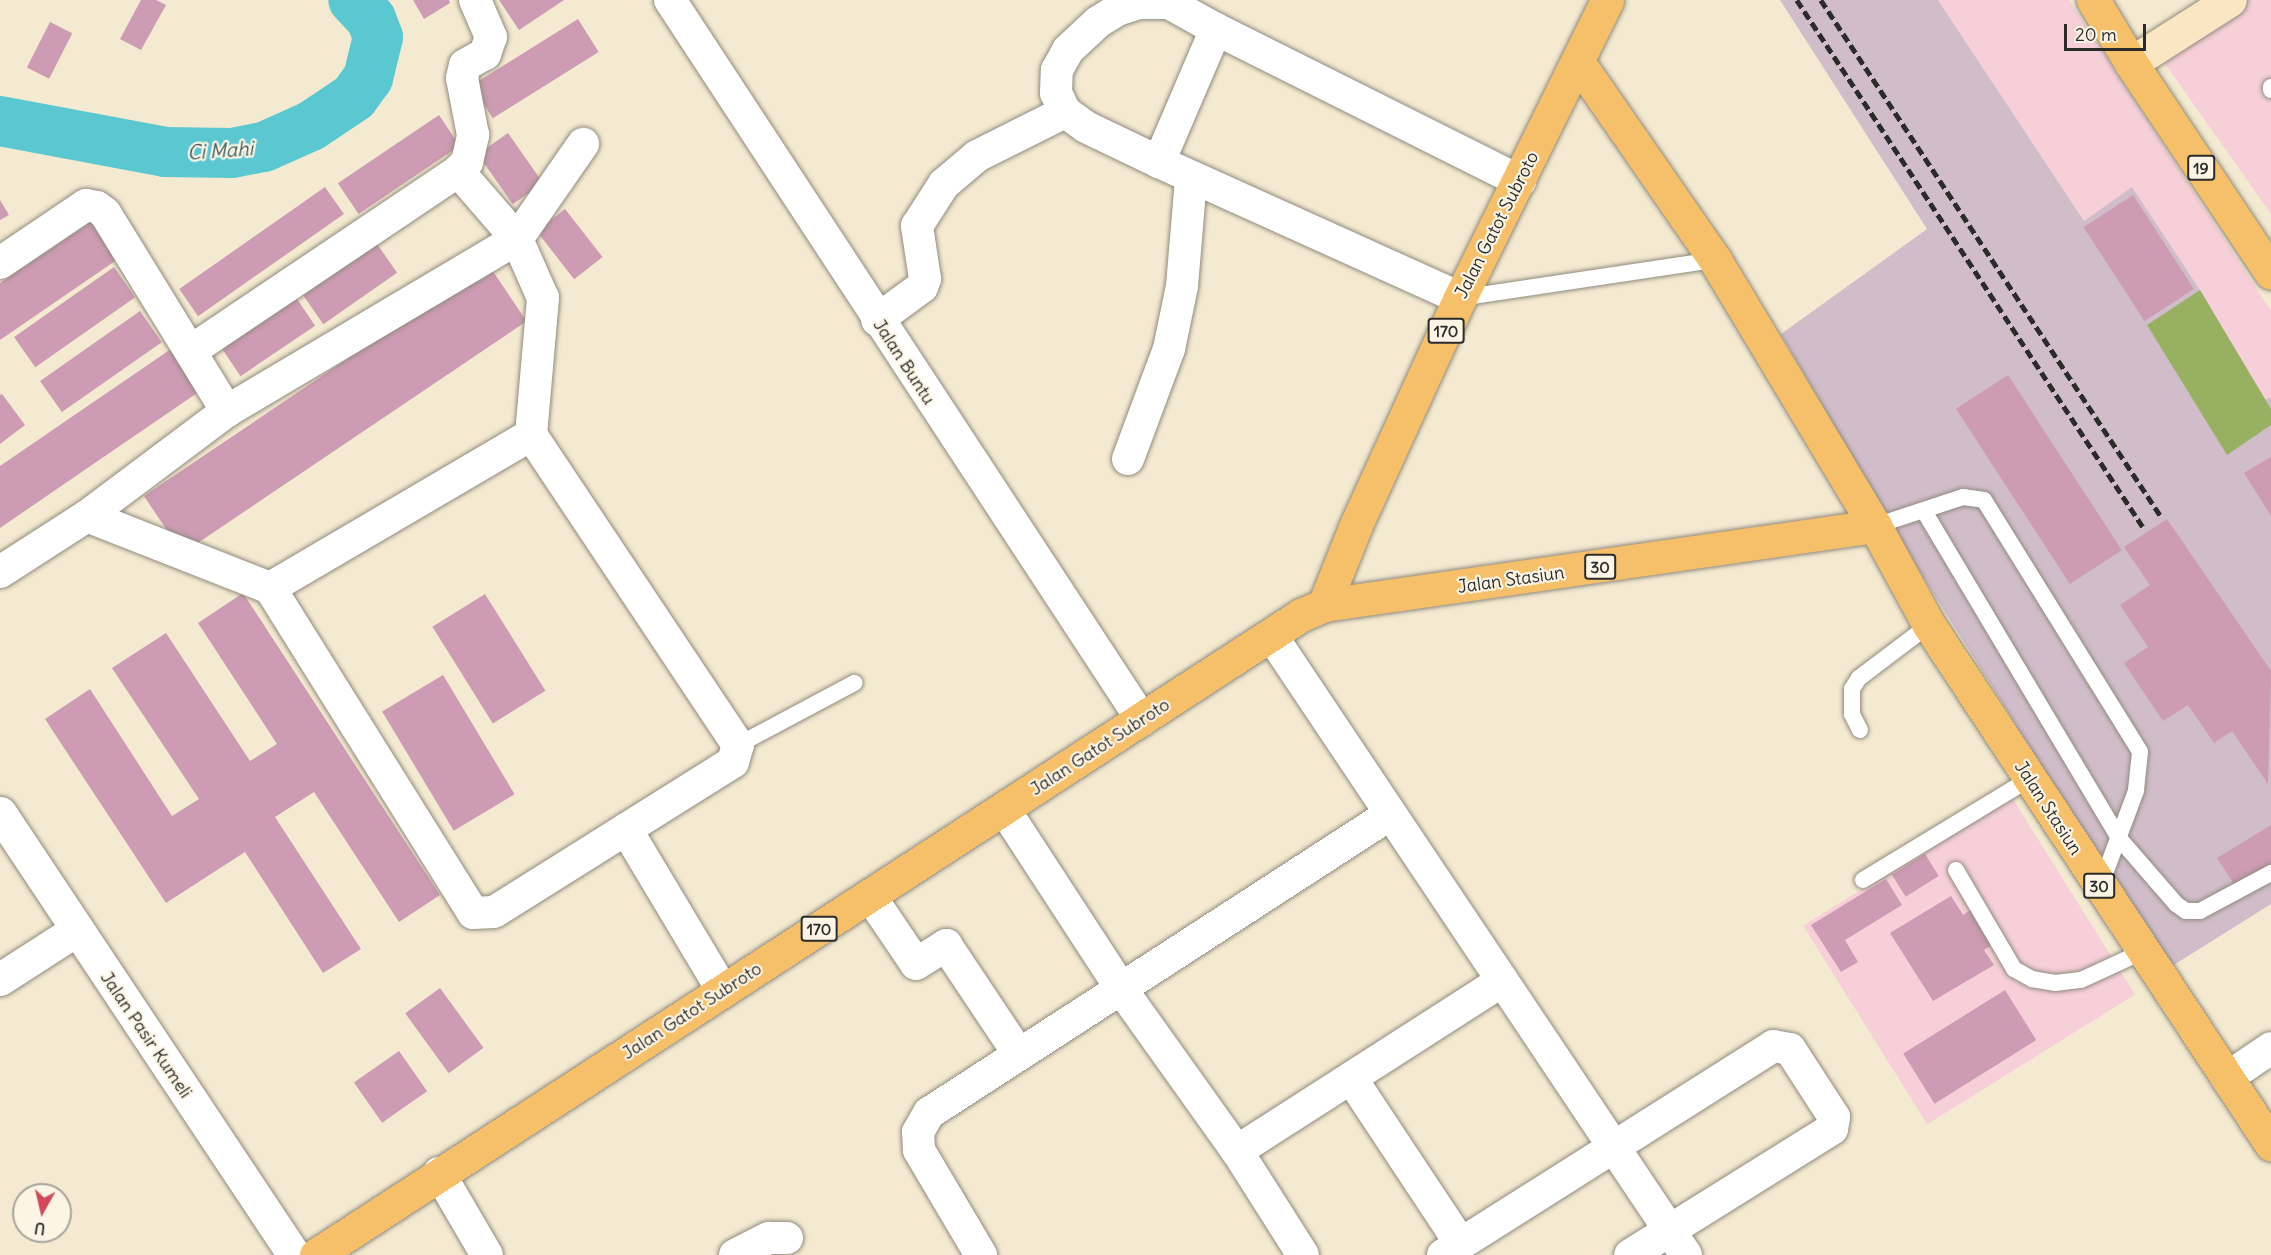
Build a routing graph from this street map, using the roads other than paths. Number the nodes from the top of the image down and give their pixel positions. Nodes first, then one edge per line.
1 (475, 0) edge
2 (670, 0) edge
3 (1607, 0) edge
4 (2094, 0) edge
5 (2230, 0) edge
6 (1170, 1) edge
7 (1216, 29) junction
8 (1578, 62) junction
9 (2131, 63) junction
10 (1065, 112) junction
11 (583, 144) dead end
12 (1159, 162) junction
13 (458, 171) junction
14 (1191, 178) junction
15 (1520, 181) junction
16 (517, 239) junction
17 (1715, 260) junction
18 (0, 263) edge
19 (2271, 273) edge
20 (1460, 298) junction
21 (877, 320) junction
22 (192, 350) junction
23 (227, 411) junction
24 (531, 435) junction
25 (1128, 459) dead end
26 (1924, 511) junction
27 (87, 516) junction
28 (1356, 525) junction
29 (1875, 526) junction
30 (0, 572) edge
31 (270, 588) junction
32 (1397, 597) junction
33 (1324, 605) junction
34 (1929, 625) junction
35 (1271, 635) junction
36 (854, 683) dead end
37 (1142, 720) junction
38 (1860, 730) dead end
39 (738, 745) junction
40 (2029, 779) junction
41 (1004, 809) junction
42 (0, 813) edge
43 (1389, 815) junction
44 (626, 829) junction
45 (2118, 837) junction
46 (1956, 870) dead end
47 (2271, 873) edge
48 (1863, 880) dead end
49 (2100, 888) junction
50 (870, 896) junction
51 (76, 930) junction
52 (2142, 952) junction
53 (0, 979) edge
54 (1502, 981) junction
55 (1122, 990) junction
56 (723, 991) junction
57 (2271, 1048) edge
58 (1018, 1053) junction
59 (1351, 1078) junction
60 (2227, 1078) junction
61 (1613, 1144) junction
62 (2271, 1144) edge
63 (1237, 1151) junction
64 (440, 1173) junction
65 (787, 1238) dead end
66 (1678, 1242) edge
67 (1452, 1249) edge
68 (294, 1255) edge
69 (316, 1255) edge
70 (487, 1255) edge
71 (735, 1255) edge
72 (981, 1255) edge
73 (1303, 1255) edge
74 (1630, 1255) edge

1 - 13 street
2 - 21 street, Jalan Buntu
3 - 8 main road, Jalan Gatot Subroto / 170
4 - 9 main road, 19
5 - 9 main road
6 - 7 street
6 - 10 street
7 - 12 street
7 - 15 street
8 - 15 main road, Jalan Gatot Subroto / 170
8 - 17 main road, Jalan Stasiun / 30
9 - 19 main road, 19
10 - 12 street
10 - 21 street
11 - 16 street
12 - 14 street
13 - 16 street
13 - 22 street
14 - 20 street
14 - 25 street
15 - 20 main road, Jalan Gatot Subroto / 170
16 - 23 street
16 - 24 street
17 - 20 lane
17 - 29 main road, Jalan Stasiun / 30
18 - 22 street
20 - 28 main road, Jalan Gatot Subroto / 170
21 - 37 street, Jalan Buntu
22 - 23 street
23 - 27 street
24 - 31 street
24 - 39 street
26 - 29 lane
26 - 45 lane
26 - 45 lane
27 - 30 street
27 - 31 street
28 - 32 main road
28 - 33 main road, Jalan Gatot Subroto / 170
29 - 32 main road, Jalan Stasiun / 30
29 - 34 main road, Jalan Stasiun / 30
31 - 44 street
32 - 33 main road, Jalan Stasiun / 30
33 - 35 main road, Jalan Gatot Subroto / 170
34 - 38 lane
34 - 40 main road, Jalan Stasiun / 30
35 - 37 main road, Jalan Gatot Subroto / 170
35 - 43 street
36 - 39 lane
37 - 41 main road, Jalan Gatot Subroto / 170
39 - 44 street
40 - 48 lane
40 - 49 main road, Jalan Stasiun / 30
41 - 50 main road, Jalan Gatot Subroto / 170
41 - 55 street
42 - 51 street, Jalan Pasir Kumeli
43 - 54 street
43 - 55 street
44 - 56 street
45 - 47 lane
45 - 49 lane
46 - 52 lane
49 - 52 main road, Jalan Stasiun / 30
50 - 56 main road, Jalan Gatot Subroto / 170
50 - 58 street
51 - 53 street
51 - 68 street, Jalan Pasir Kumeli
52 - 60 main road, Jalan Stasiun / 30
54 - 59 street
54 - 61 street
55 - 58 street
55 - 63 street
56 - 64 main road, Jalan Gatot Subroto / 170
57 - 60 street
58 - 72 street
59 - 63 street
59 - 67 street
60 - 62 main road, Jalan Stasiun / 30
61 - 66 street
61 - 66 street
61 - 67 street
63 - 73 street
64 - 69 main road, Jalan Gatot Subroto / 170
64 - 70 street
65 - 71 street
66 - 74 street

